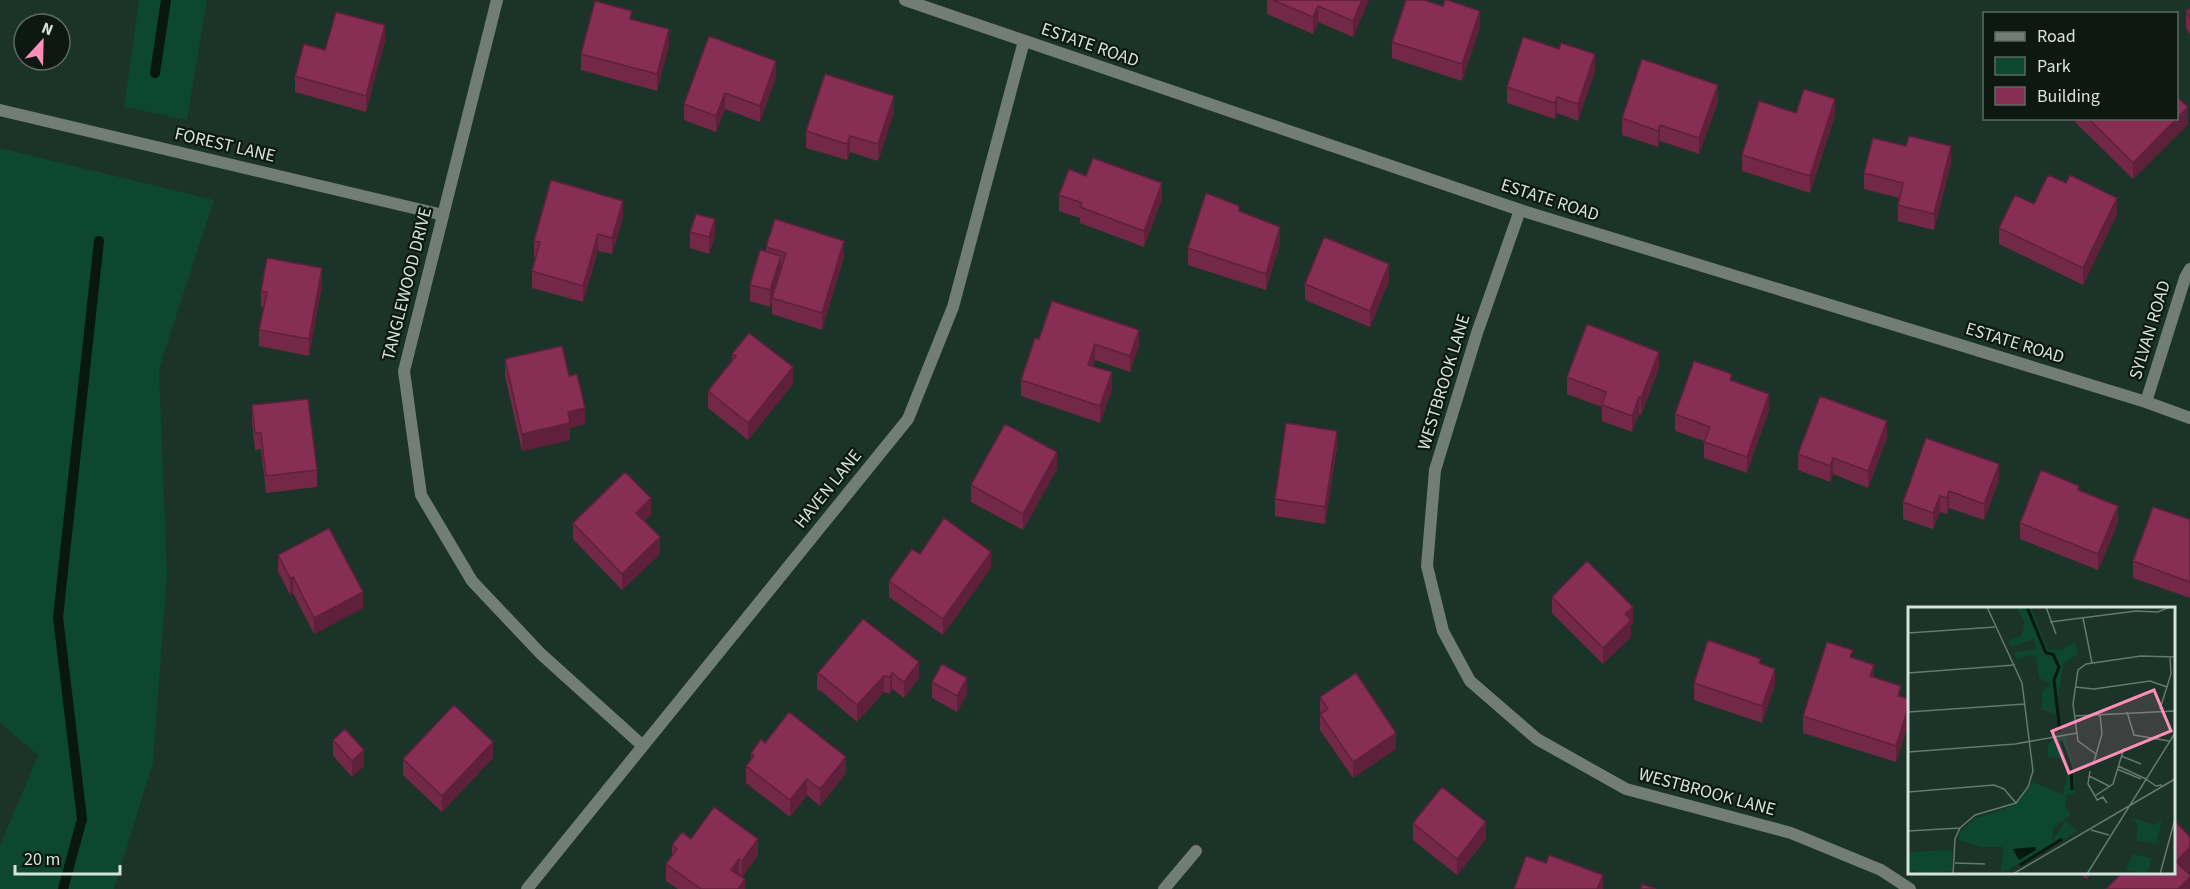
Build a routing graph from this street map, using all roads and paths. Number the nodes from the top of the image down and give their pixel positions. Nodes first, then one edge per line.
1 (497, 0) edge
2 (905, 0) edge
3 (1024, 41) junction
4 (0, 110) edge
5 (1520, 210) junction
6 (443, 215) junction
7 (2190, 270) edge
8 (2146, 402) junction
9 (2190, 418) edge
10 (643, 746) junction
11 (1196, 851) dead end
12 (527, 889) edge
13 (1164, 889) edge
14 (1910, 889) edge

1 - 6 street, TANGLEWOOD DRIVE
2 - 3 street, ESTATE ROAD
3 - 5 street, ESTATE ROAD
3 - 10 street, HAVEN LANE
4 - 6 street, FOREST LANE
5 - 8 street, ESTATE ROAD
5 - 14 street, WESTBROOK LANE
6 - 10 street, TANGLEWOOD DRIVE
7 - 8 street, SYLVAN ROAD
8 - 9 street, ESTATE ROAD
10 - 12 street, HAVEN LANE
11 - 13 street

